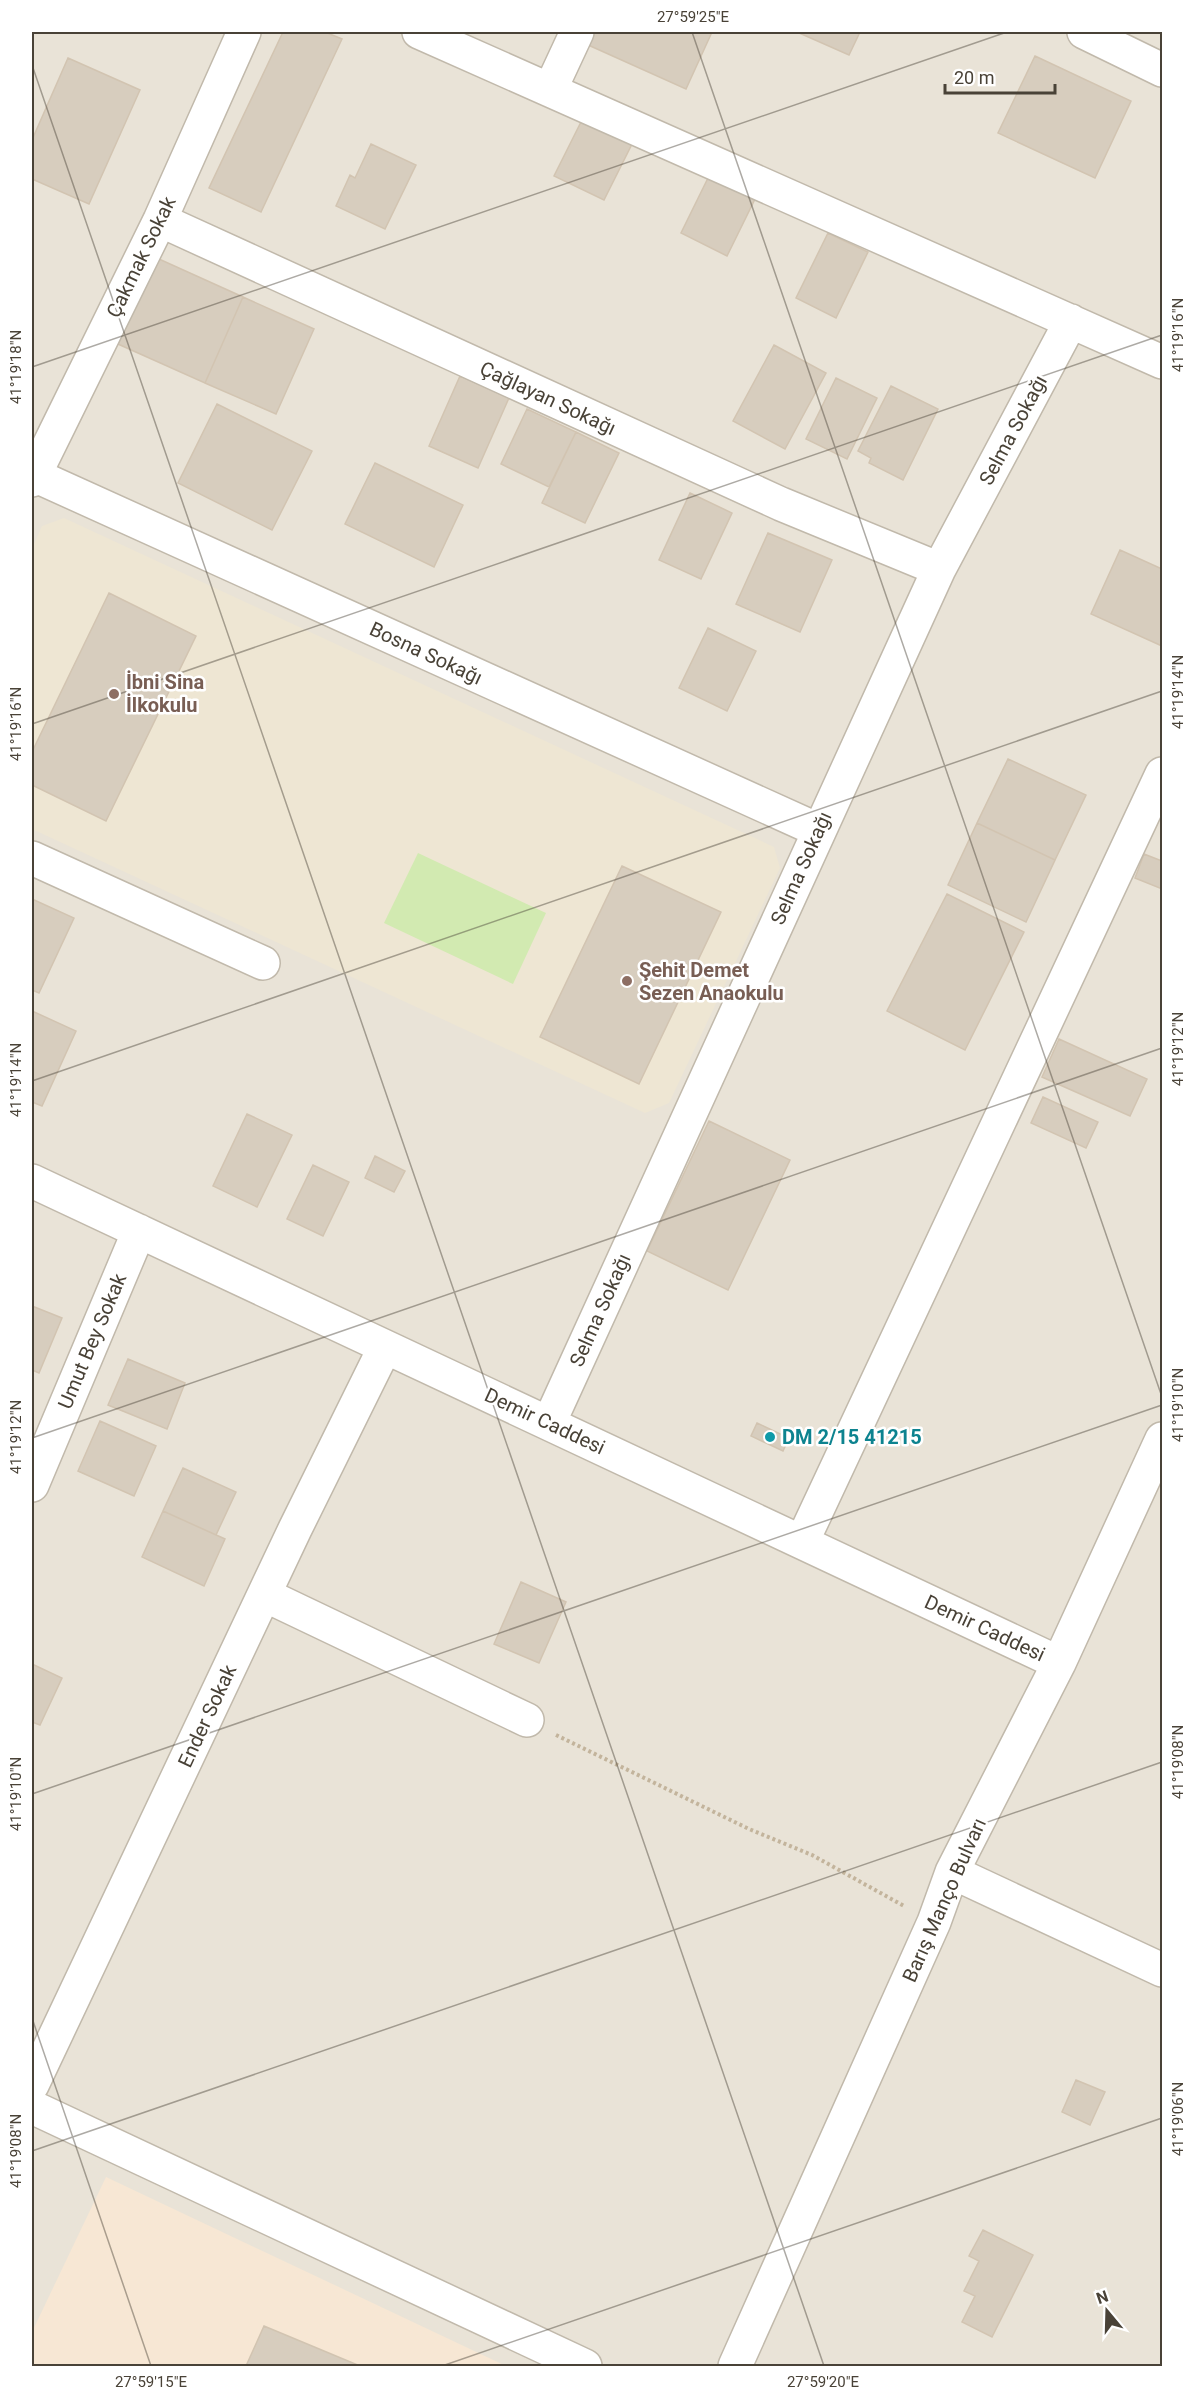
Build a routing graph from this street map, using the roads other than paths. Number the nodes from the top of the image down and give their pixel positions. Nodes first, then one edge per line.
1 (244, 32) edge
2 (419, 32) edge
3 (577, 32) edge
4 (1084, 32) edge
5 (1162, 70) edge
6 (550, 90) junction
7 (160, 220) junction
8 (1071, 321) junction
9 (1162, 362) edge
10 (33, 478) edge
11 (939, 569) junction
12 (1162, 774) edge
13 (818, 830) junction
14 (32, 858) edge
15 (263, 963) dead end
16 (32, 1181) edge
17 (139, 1231) junction
18 (385, 1347) junction
19 (549, 1423) junction
20 (1162, 1439) edge
21 (32, 1485) edge
22 (802, 1542) junction
23 (265, 1595) junction
24 (1059, 1663) junction
25 (527, 1720) road end
26 (952, 1872) junction
27 (1162, 1970) edge
28 (32, 2085) edge
29 (32, 2107) edge
30 (585, 2367) edge
31 (735, 2367) edge

1 - 7 street, Çakmak Sokak
2 - 6 street
3 - 6 street
4 - 5 street
6 - 8 street
7 - 10 street, Çakmak Sokak
7 - 11 street, Çağlayan Sokağı
8 - 9 street
8 - 11 street, Selma Sokağı
10 - 13 street, Bosna Sokağı
11 - 13 street, Selma Sokağı
12 - 22 street
13 - 19 street, Selma Sokağı
14 - 15 street
16 - 17 street, Demir Caddesi
17 - 18 street, Demir Caddesi
17 - 21 street, Umut Bey Sokak
18 - 19 street, Demir Caddesi
18 - 23 street, Ender Sokak
19 - 22 street, Demir Caddesi
20 - 24 street, Barış Manço Bulvarı
22 - 24 street, Demir Caddesi
23 - 25 street
23 - 28 street, Ender Sokak
24 - 26 street, Barış Manço Bulvarı
26 - 27 street
26 - 31 street, Barış Manço Bulvarı
29 - 30 street

